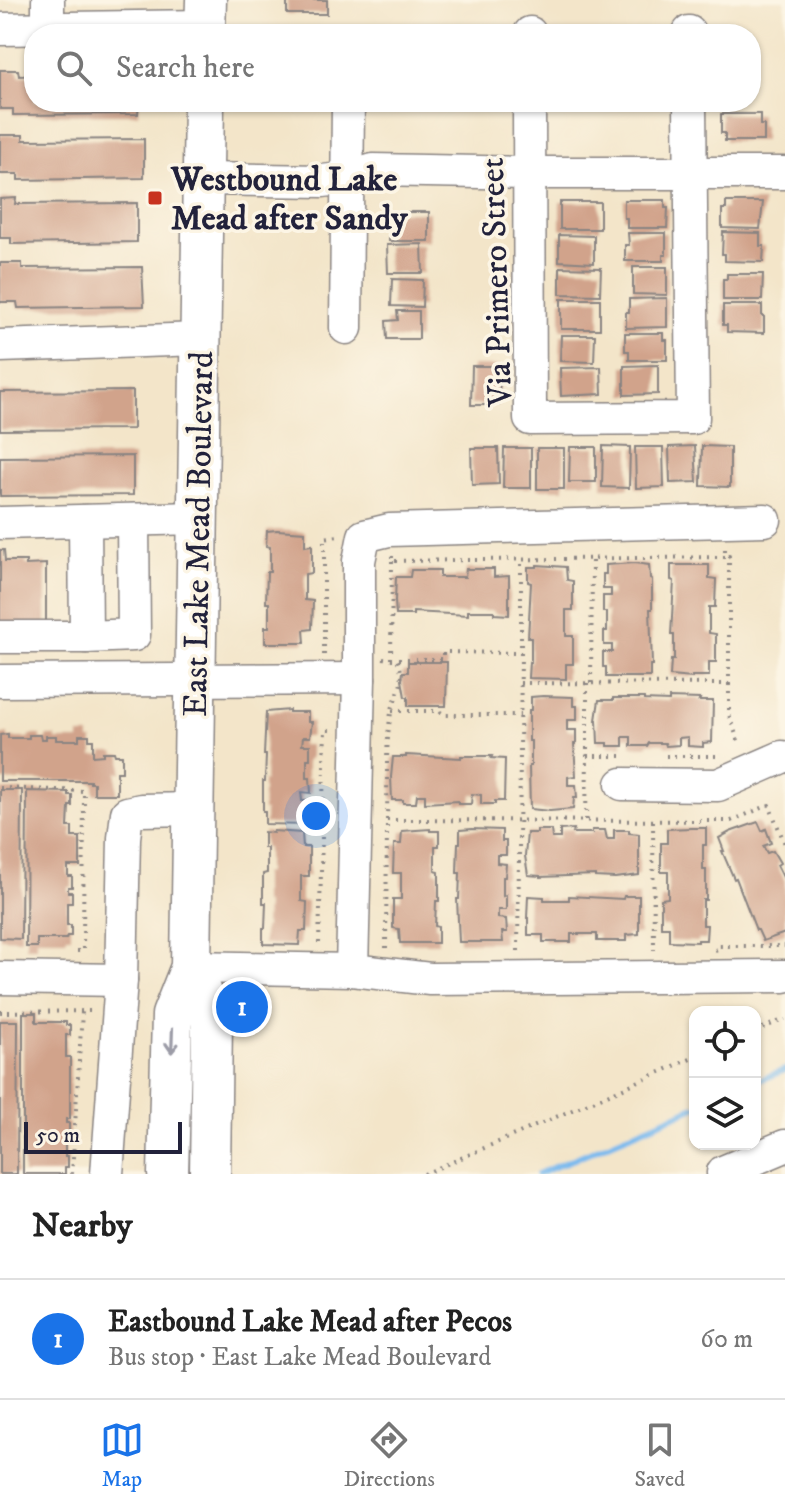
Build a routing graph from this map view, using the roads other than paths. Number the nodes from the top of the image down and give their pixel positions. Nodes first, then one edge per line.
1 (48, 14) edge
2 (206, 20) edge
3 (0, 29) edge
4 (204, 112) edge
5 (348, 112) edge
6 (529, 112) edge
7 (690, 112) edge
8 (691, 172) junction
9 (529, 173) junction
10 (785, 173) edge
11 (347, 178) junction
12 (203, 179) junction
13 (346, 328) dead end
14 (200, 339) junction
15 (0, 346) edge
16 (198, 518) junction
17 (133, 520) junction
18 (765, 520) dead end
19 (85, 521) junction
20 (0, 523) edge
21 (0, 637) edge
22 (86, 637) junction
23 (359, 679) junction
24 (195, 680) junction
25 (0, 681) edge
26 (782, 757) dead end
27 (627, 770) road end
28 (193, 809) junction
29 (191, 967) junction
30 (352, 970) junction
31 (785, 976) edge
32 (0, 978) edge
33 (120, 996) junction
34 (785, 1146) edge
35 (107, 1174) edge
36 (168, 1174) edge
37 (210, 1174) edge
38 (723, 1174) edge

1 - 2 street
1 - 3 street
4 - 12 main road, East Lake Mead Boulevard
5 - 11 street
6 - 9 street, Via Primero Street
7 - 8 street, Via Primero Street
8 - 9 street
8 - 9 street, Via Primero Street
8 - 10 street
9 - 11 street
11 - 12 street
11 - 13 street
12 - 14 main road, East Lake Mead Boulevard
14 - 15 street
14 - 16 main road, East Lake Mead Boulevard
16 - 17 street
16 - 24 main road, East Lake Mead Boulevard
17 - 19 street
17 - 22 street
18 - 23 street
19 - 20 street
19 - 22 street
21 - 22 street
23 - 24 street
23 - 30 street
24 - 25 street
24 - 28 main road, East Lake Mead Boulevard
26 - 27 street
28 - 29 main road, East Lake Mead Boulevard
28 - 33 street
29 - 30 street
29 -> 36 main road, East Lake Mead Boulevard
29 - 37 main road, East Lake Mead Boulevard
30 - 31 street
32 - 33 street
33 - 35 street
34 - 38 street

